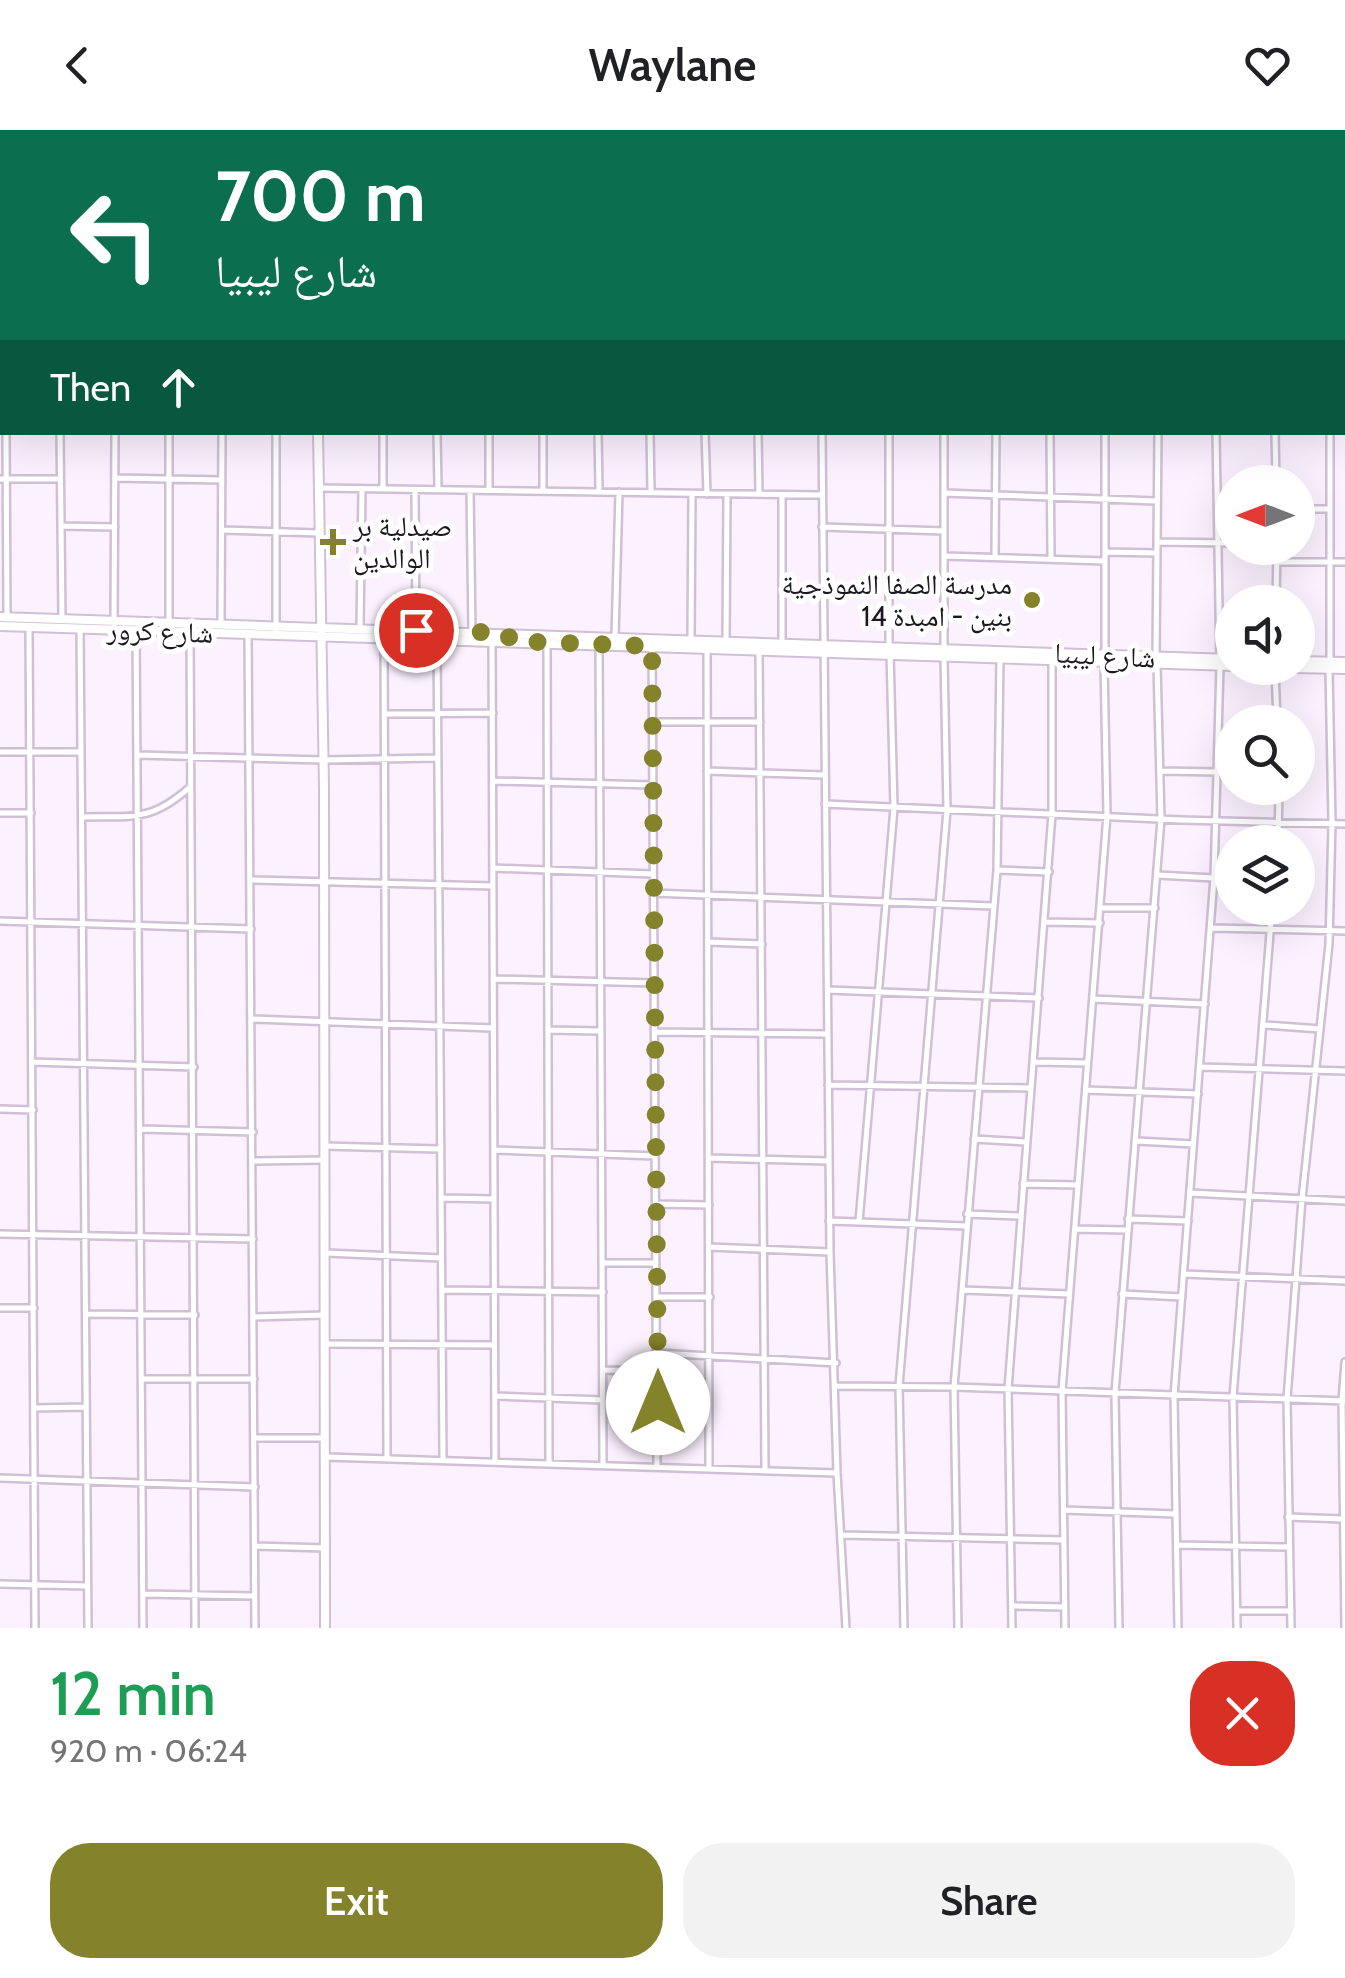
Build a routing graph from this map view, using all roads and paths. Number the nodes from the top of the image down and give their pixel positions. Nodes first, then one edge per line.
1 (6, 435) edge
2 (60, 435) edge
3 (114, 435) edge
4 (169, 435) edge
5 (222, 435) edge
6 (276, 435) edge
7 (318, 435) edge
8 (383, 435) edge
9 (437, 435) edge
10 (489, 435) edge
11 (543, 435) edge
12 (598, 435) edge
13 (650, 435) edge
14 (705, 435) edge
15 (758, 435) edge
16 (822, 435) edge
17 (889, 435) edge
18 (944, 435) edge
19 (996, 435) edge
20 (1050, 435) edge
21 (1105, 435) edge
22 (1158, 435) edge
23 (1216, 435) edge
24 (1276, 435) edge
25 (1330, 435) edge
26 (1217, 465) edge
27 (1276, 465) edge
28 (115, 478) junction
29 (3, 479) edge
30 (60, 479) junction
31 (169, 480) junction
32 (222, 480) junction
33 (319, 488) junction
34 (383, 488) junction
35 (362, 489) junction
36 (438, 489) junction
37 (470, 489) junction
38 (490, 489) junction
39 (415, 490) junction
40 (542, 490) junction
41 (598, 491) junction
42 (619, 492) junction
43 (651, 492) junction
44 (944, 493) junction
45 (692, 494) junction
46 (707, 494) junction
47 (727, 494) junction
48 (782, 495) junction
49 (822, 495) junction
50 (996, 495) junction
51 (759, 496) junction
52 (1050, 498) junction
53 (1105, 500) junction
54 (1156, 501) junction
55 (1315, 509) edge
56 (1329, 509) junction
57 (61, 526) junction
58 (114, 526) junction
59 (822, 527) junction
60 (222, 530) junction
61 (889, 530) junction
62 (276, 532) junction
63 (944, 532) junction
64 (319, 533) junction
65 (1157, 542) junction
66 (1215, 543) edge
67 (1105, 552) junction
68 (1158, 553) junction
69 (945, 556) junction
70 (995, 556) junction
71 (1050, 558) junction
72 (1105, 561) junction
73 (1315, 562) edge
74 (1330, 562) junction
75 (1345, 562) edge
76 (4, 617) edge
77 (62, 619) junction
78 (114, 620) junction
79 (169, 622) junction
80 (220, 623) junction
81 (0, 626) edge
82 (29, 627) junction
83 (80, 628) junction
84 (360, 628) junction
85 (276, 629) junction
86 (136, 630) junction
87 (319, 630) junction
88 (416, 630) junction
89 (190, 632) junction
90 (472, 632) junction
91 (248, 633) junction
92 (509, 637) junction
93 (615, 637) junction
94 (384, 638) junction
95 (547, 638) junction
96 (437, 639) junction
97 (492, 640) junction
98 (691, 640) junction
99 (726, 642) junction
100 (782, 642) junction
101 (600, 644) junction
102 (652, 646) junction
103 (707, 648) junction
104 (823, 648) junction
105 (759, 649) junction
106 (890, 650) junction
107 (944, 652) junction
108 (1046, 657) junction
109 (1000, 658) junction
110 (1104, 659) junction
111 (1156, 661) junction
112 (1215, 662) edge
113 (1315, 663) edge
114 (1330, 665) junction
115 (1345, 665) edge
116 (1315, 666) edge
117 (493, 713) junction
118 (384, 714) junction
119 (437, 714) junction
120 (653, 722) junction
121 (706, 722) junction
122 (760, 722) junction
123 (0, 752) edge
124 (30, 752) junction
125 (82, 752) junction
126 (189, 755) junction
127 (138, 756) junction
128 (250, 758) junction
129 (384, 758) junction
130 (436, 758) junction
131 (324, 760) junction
132 (707, 770) junction
133 (1162, 771) junction
134 (760, 772) junction
135 (1215, 772) edge
136 (824, 775) junction
137 (494, 781) junction
138 (545, 784) junction
139 (599, 784) junction
140 (653, 785) junction
141 (190, 788) junction
142 (825, 804) junction
143 (1217, 805) edge
144 (1280, 805) edge
145 (894, 808) junction
146 (947, 810) junction
147 (1000, 812) junction
148 (0, 813) edge
149 (31, 813) junction
150 (1052, 814) junction
151 (1108, 815) junction
152 (138, 816) junction
153 (83, 817) junction
154 (1161, 820) junction
155 (1216, 820) junction
156 (1280, 822) junction
157 (1332, 823) junction
158 (1345, 824) edge
159 (1280, 825) edge
160 (493, 868) junction
161 (546, 870) junction
162 (996, 870) junction
163 (1048, 872) junction
164 (600, 873) junction
165 (653, 874) junction
166 (1157, 875) junction
167 (1214, 878) junction
168 (252, 880) junction
169 (323, 881) junction
170 (386, 884) junction
171 (439, 886) junction
172 (492, 886) junction
173 (653, 893) junction
174 (708, 895) junction
175 (762, 896) junction
176 (827, 898) junction
177 (886, 900) junction
178 (939, 902) junction
179 (993, 906) junction
180 (1101, 908) junction
181 (1155, 908) junction
182 (0, 921) edge
183 (32, 921) junction
184 (1045, 922) junction
185 (84, 923) junction
186 (1100, 923) junction
187 (1270, 925) edge
188 (139, 926) junction
189 (190, 928) junction
190 (1211, 928) junction
191 (251, 929) junction
192 (1270, 929) junction
193 (1329, 931) junction
194 (1345, 931) edge
195 (708, 942) junction
196 (762, 944) junction
197 (493, 979) junction
198 (546, 980) junction
199 (600, 982) junction
200 (656, 983) junction
201 (828, 990) junction
202 (878, 990) junction
203 (931, 992) junction
204 (986, 995) junction
205 (1038, 998) junction
206 (1093, 999) junction
207 (1147, 1002) junction
208 (1206, 1004) junction
209 (252, 1020) junction
210 (323, 1021) junction
211 (385, 1024) junction
212 (439, 1026) junction
213 (1264, 1026) junction
214 (492, 1028) junction
215 (1320, 1029) junction
216 (547, 1030) junction
217 (600, 1030) junction
218 (656, 1032) junction
219 (708, 1033) junction
220 (762, 1034) junction
221 (828, 1034) junction
222 (32, 1062) junction
223 (1034, 1062) junction
224 (1087, 1063) junction
225 (86, 1064) junction
226 (139, 1066) junction
227 (1200, 1066) junction
228 (194, 1067) junction
229 (1260, 1068) junction
230 (1315, 1070) junction
231 (1345, 1071) edge
232 (870, 1084) junction
233 (828, 1085) junction
234 (924, 1086) junction
235 (978, 1086) junction
236 (1031, 1088) junction
237 (1085, 1090) junction
238 (1140, 1093) junction
239 (1198, 1094) junction
240 (0, 1109) edge
241 (33, 1110) junction
242 (140, 1129) junction
243 (194, 1131) junction
244 (253, 1132) junction
245 (974, 1139) junction
246 (1138, 1141) junction
247 (1026, 1142) junction
248 (1194, 1144) junction
249 (324, 1146) junction
250 (386, 1148) junction
251 (440, 1149) junction
252 (493, 1150) junction
253 (547, 1153) junction
254 (601, 1155) junction
255 (656, 1156) junction
256 (709, 1158) junction
257 (253, 1160) junction
258 (324, 1160) junction
259 (762, 1160) junction
260 (828, 1160) junction
261 (1023, 1184) junction
262 (1078, 1185) junction
263 (1190, 1193) junction
264 (1249, 1196) junction
265 (441, 1198) junction
266 (494, 1198) junction
267 (1302, 1199) junction
268 (1345, 1200) edge
269 (656, 1204) junction
270 (709, 1205) junction
271 (968, 1214) junction
272 (1021, 1216) junction
273 (1128, 1218) junction
274 (829, 1221) junction
275 (1188, 1221) junction
276 (859, 1222) junction
277 (911, 1224) junction
278 (966, 1226) junction
279 (1075, 1228) junction
280 (1127, 1230) junction
281 (0, 1234) edge
282 (34, 1234) junction
283 (86, 1236) junction
284 (140, 1237) junction
285 (194, 1238) junction
286 (253, 1239) junction
287 (709, 1248) junction
288 (763, 1250) junction
289 (830, 1252) junction
290 (326, 1253) junction
291 (386, 1256) junction
292 (441, 1258) junction
293 (602, 1263) junction
294 (656, 1263) junction
295 (1185, 1274) junction
296 (1242, 1277) junction
297 (1296, 1279) junction
298 (1345, 1281) edge
299 (442, 1290) junction
300 (962, 1290) junction
301 (495, 1291) junction
302 (549, 1292) junction
303 (602, 1292) junction
304 (1015, 1292) junction
305 (1069, 1294) junction
306 (1122, 1294) junction
307 (656, 1297) junction
308 (710, 1297) junction
309 (1182, 1297) junction
310 (0, 1308) edge
311 (34, 1308) junction
312 (86, 1314) junction
313 (143, 1314) junction
314 (195, 1315) junction
315 (326, 1315) junction
316 (252, 1317) junction
317 (326, 1344) junction
318 (386, 1344) junction
319 (442, 1344) junction
320 (494, 1346) junction
321 (657, 1353) junction
322 (710, 1356) junction
323 (764, 1359) junction
324 (1345, 1362) edge
325 (836, 1363) junction
326 (604, 1370) junction
327 (658, 1371) junction
328 (194, 1378) junction
329 (143, 1379) junction
330 (254, 1380) junction
331 (836, 1386) junction
332 (899, 1386) junction
333 (954, 1387) junction
334 (1008, 1388) junction
335 (1062, 1391) junction
336 (1115, 1393) junction
337 (496, 1396) junction
338 (1174, 1396) junction
339 (1232, 1397) junction
340 (551, 1399) junction
341 (1287, 1399) junction
342 (602, 1400) junction
343 (1344, 1401) edge
344 (86, 1407) junction
345 (34, 1408) junction
346 (255, 1438) junction
347 (326, 1438) junction
348 (326, 1457) junction
349 (387, 1458) junction
350 (443, 1461) junction
351 (495, 1462) junction
352 (549, 1464) junction
353 (602, 1465) junction
354 (657, 1467) junction
355 (710, 1469) junction
356 (765, 1470) junction
357 (837, 1474) junction
358 (0, 1478) edge
359 (35, 1480) junction
360 (88, 1483) junction
361 (143, 1484) junction
362 (196, 1485) junction
363 (255, 1487) junction
364 (1064, 1510) junction
365 (1117, 1512) junction
366 (1176, 1514) junction
367 (1288, 1517) junction
368 (1344, 1519) edge
369 (841, 1535) junction
370 (904, 1538) junction
371 (957, 1539) junction
372 (1010, 1540) junction
373 (1064, 1540) junction
374 (1176, 1544) junction
375 (255, 1546) junction
376 (1236, 1546) junction
377 (1288, 1547) junction
378 (326, 1548) junction
379 (0, 1584) edge
380 (35, 1584) junction
381 (88, 1586) junction
382 (143, 1594) junction
383 (195, 1595) junction
384 (254, 1596) junction
385 (1012, 1606) junction
386 (1065, 1607) junction
387 (1237, 1611) junction
388 (1290, 1612) junction
389 (35, 1628) edge
390 (88, 1628) edge
391 (143, 1628) edge
392 (195, 1628) edge
393 (255, 1628) edge
394 (325, 1628) edge
395 (846, 1628) edge
396 (904, 1628) edge
397 (958, 1628) edge
398 (1012, 1628) edge
399 (1065, 1628) edge
400 (1119, 1628) edge
401 (1178, 1628) edge
402 (1237, 1628) edge
403 (1291, 1628) edge
404 (1345, 1628) edge

1 - 29 street
2 - 30 street
3 - 28 street
4 - 31 street
5 - 32 street
6 - 62 street
7 - 33 main road
8 - 34 street
9 - 36 street
10 - 38 street
11 - 40 street
12 - 41 street
13 - 43 street
14 - 46 street
15 - 51 street
16 - 49 street
17 - 61 street
18 - 44 street
19 - 50 street
20 - 52 street
21 - 53 street
22 - 54 street
23 - 26 street
24 - 27 street
25 - 56 street
28 - 31 street
28 - 58 street
29 - 30 street
29 - 76 street
30 - 57 street
31 - 32 street
31 - 79 street
32 - 60 street
33 - 35 street
33 - 64 main road
34 - 35 street
34 - 39 street
35 - 84 street
36 - 37 street
36 - 39 street
37 - 38 street
37 - 90 street
38 - 40 street
39 - 88 street
40 - 41 street
41 - 42 street
42 - 43 street
42 - 93 street
43 - 45 street
44 - 50 street
44 - 63 street
45 - 46 street
45 - 98 street
46 - 47 street
47 - 51 street
47 - 99 street
48 - 49 street
48 - 51 street
48 - 100 street
49 - 59 street
50 - 52 street
50 - 70 street
52 - 53 street
52 - 71 street
53 - 54 street
53 - 67 street
54 - 65 street
55 - 56 street
56 - 74 street
57 - 58 street
57 - 77 street
58 - 78 street
59 - 61 street
59 - 104 street
60 - 62 street
60 - 80 street
61 - 63 street
61 - 106 street
62 - 64 street
62 - 85 street
63 - 69 street
64 - 87 main road
65 - 66 street
65 - 68 street
67 - 68 street
67 - 72 street
68 - 111 street
69 - 70 street
69 - 107 street
70 - 71 street
71 - 72 street
72 - 110 street
73 - 74 street
74 - 75 street
74 - 114 street
76 - 77 main road, شارع كرور
77 - 78 main road, شارع كرور
78 - 79 main road, شارع كرور
79 - 80 main road, شارع كرور
80 - 85 main road, شارع كرور
81 - 82 main road, شارع كرور
82 - 83 main road, شارع كرور
82 - 124 street
83 - 86 main road, شارع كرور
83 - 125 street
84 - 87 main road, شارع ليبيا
84 - 88 main road, شارع ليبيا
85 - 87 main road, شارع كرور
85 - 91 main road, شارع كرور
86 - 89 main road, شارع كرور
86 - 127 street
87 - 94 main road, شارع ليبيا
87 - 131 main road
88 - 90 main road, شارع ليبيا
89 - 91 main road, شارع كرور
89 - 126 street
90 - 92 main road, شارع ليبيا
91 - 128 street
92 - 95 main road, شارع ليبيا
92 - 97 main road, شارع ليبيا
93 - 95 main road, شارع ليبيا
93 - 98 main road, شارع ليبيا
94 - 96 main road, شارع ليبيا
94 - 118 street
95 - 101 main road, شارع ليبيا
95 - 138 street
96 - 97 main road, شارع ليبيا
96 - 119 street
97 - 117 street
98 - 99 main road, شارع ليبيا
99 - 100 main road, شارع ليبيا
100 - 104 main road, شارع ليبيا
101 - 102 main road, شارع ليبيا
101 - 139 street
102 - 103 main road, شارع ليبيا
102 - 120 street
103 - 105 main road, شارع ليبيا
103 - 121 street
104 - 105 main road, شارع ليبيا
104 - 106 main road, شارع ليبيا
104 - 136 street
105 - 122 street
106 - 107 main road, شارع ليبيا
106 - 145 street
107 - 108 main road, شارع ليبيا
107 - 109 main road, شارع ليبيا
107 - 146 street
108 - 109 main road, شارع ليبيا
108 - 110 main road, شارع ليبيا
108 - 150 street
109 - 147 street
110 - 111 main road, شارع ليبيا
110 - 151 street
111 - 112 main road, شارع ليبيا
111 - 133 street
113 - 114 main road
114 - 115 main road
114 - 116 main road
114 - 157 street
117 - 119 street
117 - 137 street
118 - 119 street
118 - 129 street
119 - 130 street
120 - 121 street
120 - 140 street
121 - 122 street
121 - 132 street
122 - 134 street
123 - 124 street
124 - 125 street
124 - 149 street
125 - 153 street
126 - 127 street
126 - 128 street
126 - 141 street
127 - 152 street
128 - 131 street
128 - 168 street
129 - 130 street
129 - 131 street
129 - 170 street
130 - 171 street
131 - 169 main road
132 - 134 street
132 - 174 street
133 - 135 street
133 - 154 street
134 - 136 street
134 - 175 street
136 - 142 street
137 - 138 street
137 - 160 street
138 - 139 street
138 - 161 street
139 - 140 street
139 - 164 street
140 - 165 street
141 - 152 street
141 - 189 street
142 - 145 street
142 - 176 street
143 - 155 street
144 - 156 street
145 - 146 street
145 - 177 street
146 - 147 street
146 - 178 street
147 - 150 street
147 - 162 street
148 - 149 street
149 - 183 street
150 - 151 street
150 - 163 street
151 - 154 street
151 - 180 street
152 - 153 street
152 - 188 street
153 - 185 street
154 - 155 street
154 - 166 street
155 - 156 street
155 - 167 street
156 - 157 street
156 - 159 street
157 - 158 street
157 - 193 street
160 - 161 street
160 - 172 street
161 - 164 street
161 - 198 street
162 - 163 street
162 - 179 street
163 - 184 street
164 - 165 street
164 - 199 street
165 - 173 street
166 - 167 street
166 - 181 street
167 - 190 street
168 - 169 street
168 - 191 street
169 - 170 street
169 - 210 main road
170 - 171 street
170 - 211 street
171 - 172 street
171 - 212 street
172 - 197 street
173 - 174 street
173 - 200 street
174 - 175 street
174 - 195 street
175 - 176 street
175 - 196 street
176 - 177 street
176 - 201 street
177 - 178 street
177 - 202 street
178 - 179 street
178 - 203 street
179 - 204 street
180 - 181 street
180 - 186 street
181 - 207 street
182 - 183 street
183 - 185 street
183 - 222 street
184 - 186 street
184 - 205 street
185 - 188 street
185 - 225 street
186 - 206 street
187 - 192 street
188 - 189 street
188 - 226 street
189 - 191 street
189 - 228 street
190 - 192 street
190 - 208 street
191 - 209 street
192 - 193 street
192 - 213 street
193 - 194 street
193 - 215 street
195 - 196 street
195 - 219 street
196 - 220 street
197 - 198 street
197 - 214 street
198 - 199 street
198 - 216 street
199 - 200 street
199 - 217 street
200 - 218 street
201 - 202 street
201 - 221 street
202 - 203 street
202 - 232 street
203 - 204 street
203 - 234 street
204 - 205 street
204 - 235 street
205 - 223 street
206 - 207 street
206 - 224 street
207 - 208 street
207 - 238 street
208 - 227 street
209 - 210 street
209 - 244 street
210 - 211 street
210 - 249 main road
211 - 212 street
211 - 250 street
212 - 214 street
212 - 251 street
213 - 215 street
213 - 229 street
214 - 252 street
215 - 230 street
216 - 217 street
216 - 253 street
217 - 254 street
218 - 219 street
218 - 255 street
219 - 220 street
219 - 256 street
220 - 221 street
220 - 259 street
221 - 233 street
222 - 225 street
222 - 241 street
223 - 224 street
223 - 236 street
224 - 237 street
225 - 226 street
225 - 283 street
226 - 228 street
226 - 242 street
227 - 229 street
227 - 239 street
228 - 243 street
229 - 230 street
229 - 264 street
230 - 231 street
230 - 267 street
232 - 233 street
232 - 234 street
232 - 276 street
233 - 260 street
234 - 235 street
234 - 277 street
235 - 236 street
235 - 245 street
236 - 247 street
237 - 238 street
237 - 262 street
238 - 239 street
238 - 246 street
239 - 248 street
240 - 241 street
241 - 282 street
242 - 243 street
242 - 284 street
243 - 244 street
243 - 285 street
244 - 257 street
245 - 247 street
245 - 271 street
246 - 248 street
246 - 273 street
247 - 261 street
248 - 263 street
249 - 250 street
249 - 258 main road
250 - 251 street
250 - 291 street
251 - 265 street
252 - 253 street
252 - 266 street
253 - 254 street
253 - 302 street
254 - 255 street
254 - 293 street
255 - 269 street
256 - 259 street
256 - 270 street
257 - 258 street
257 - 286 street
258 - 290 main road
259 - 260 street
259 - 288 street
260 - 274 street
261 - 262 street
261 - 272 street
262 - 279 street
263 - 264 street
263 - 275 street
264 - 267 street
264 - 296 street
265 - 266 street
265 - 292 street
266 - 301 street
267 - 268 street
267 - 297 street
269 - 270 street
269 - 294 street
270 - 287 street
271 - 272 street
271 - 278 street
272 - 304 street
273 - 275 street
273 - 280 street
274 - 276 street
274 - 289 street
275 - 295 street
276 - 277 street
277 - 278 street
277 - 332 street
278 - 300 street
279 - 280 street
279 - 305 street
280 - 306 street
281 - 282 street
282 - 283 street
282 - 311 street
283 - 284 street
283 - 312 street
284 - 285 street
284 - 313 street
285 - 286 street
285 - 314 street
286 - 316 street
287 - 288 street
287 - 308 street
288 - 289 street
288 - 323 street
289 - 325 street
290 - 291 street
290 - 315 main road
291 - 292 street
291 - 318 street
292 - 299 street
293 - 294 street
293 - 303 street
294 - 307 street
295 - 296 street
295 - 309 street
296 - 297 street
296 - 339 street
297 - 298 street
297 - 341 street
299 - 301 street
299 - 319 street
300 - 304 street
300 - 333 street
301 - 302 street
301 - 320 street
302 - 303 street
302 - 340 street
303 - 326 street
304 - 305 street
304 - 334 street
305 - 335 street
306 - 309 street
306 - 336 street
307 - 308 street
307 - 321 street
308 - 322 street
309 - 338 street
310 - 311 street
311 - 345 street
312 - 313 street
312 - 344 street
313 - 314 street
313 - 329 street
314 - 328 street
315 - 316 street
315 - 317 main road
316 - 330 street
317 - 318 street
317 - 347 main road
318 - 319 street
318 - 349 street
319 - 320 street
319 - 350 street
320 - 337 street
321 - 322 street
321 - 327 street
322 - 323 street
322 - 355 street
323 - 325 street
323 - 356 street
324 - 343 street
325 - 331 street
326 - 327 street
326 - 342 street
327 - 354 street
328 - 329 street
328 - 330 street
328 - 362 street
329 - 361 street
330 - 346 street
331 - 332 street
331 - 357 street
332 - 333 street
332 - 370 street
333 - 334 street
333 - 371 street
334 - 335 street
334 - 372 street
335 - 336 street
335 - 364 street
336 - 338 street
336 - 365 street
337 - 340 street
337 - 351 street
338 - 339 street
338 - 366 street
339 - 341 street
339 - 376 street
340 - 342 street
340 - 352 street
341 - 343 street
341 - 367 street
342 - 353 street
343 - 368 street
344 - 345 street
344 - 360 street
345 - 359 street
346 - 347 street
346 - 363 street
347 - 348 main road
348 - 349 street
348 - 378 main road
349 - 350 street
350 - 351 street
351 - 352 street
352 - 353 street
353 - 354 street
354 - 355 street
355 - 356 street
356 - 357 street
357 - 369 street
358 - 359 street
359 - 360 street
359 - 380 street
360 - 361 street
360 - 381 street
361 - 362 street
361 - 382 street
362 - 363 street
362 - 383 street
363 - 375 street
364 - 365 street
364 - 373 street
365 - 366 street
365 - 400 street
366 - 374 street
367 - 368 street
367 - 377 street
368 - 404 street
369 - 370 street
369 - 395 street
370 - 371 street
370 - 396 street
371 - 372 street
371 - 397 street
372 - 373 street
372 - 385 street
373 - 386 street
374 - 376 street
374 - 401 street
375 - 378 street
375 - 384 street
376 - 377 street
376 - 387 street
377 - 388 street
378 - 394 main road
379 - 380 street
380 - 381 street
380 - 389 street
381 - 390 street
382 - 383 street
382 - 391 street
383 - 384 street
383 - 392 street
384 - 393 street
385 - 386 street
385 - 398 street
386 - 399 street
387 - 388 street
387 - 402 street
388 - 403 street

